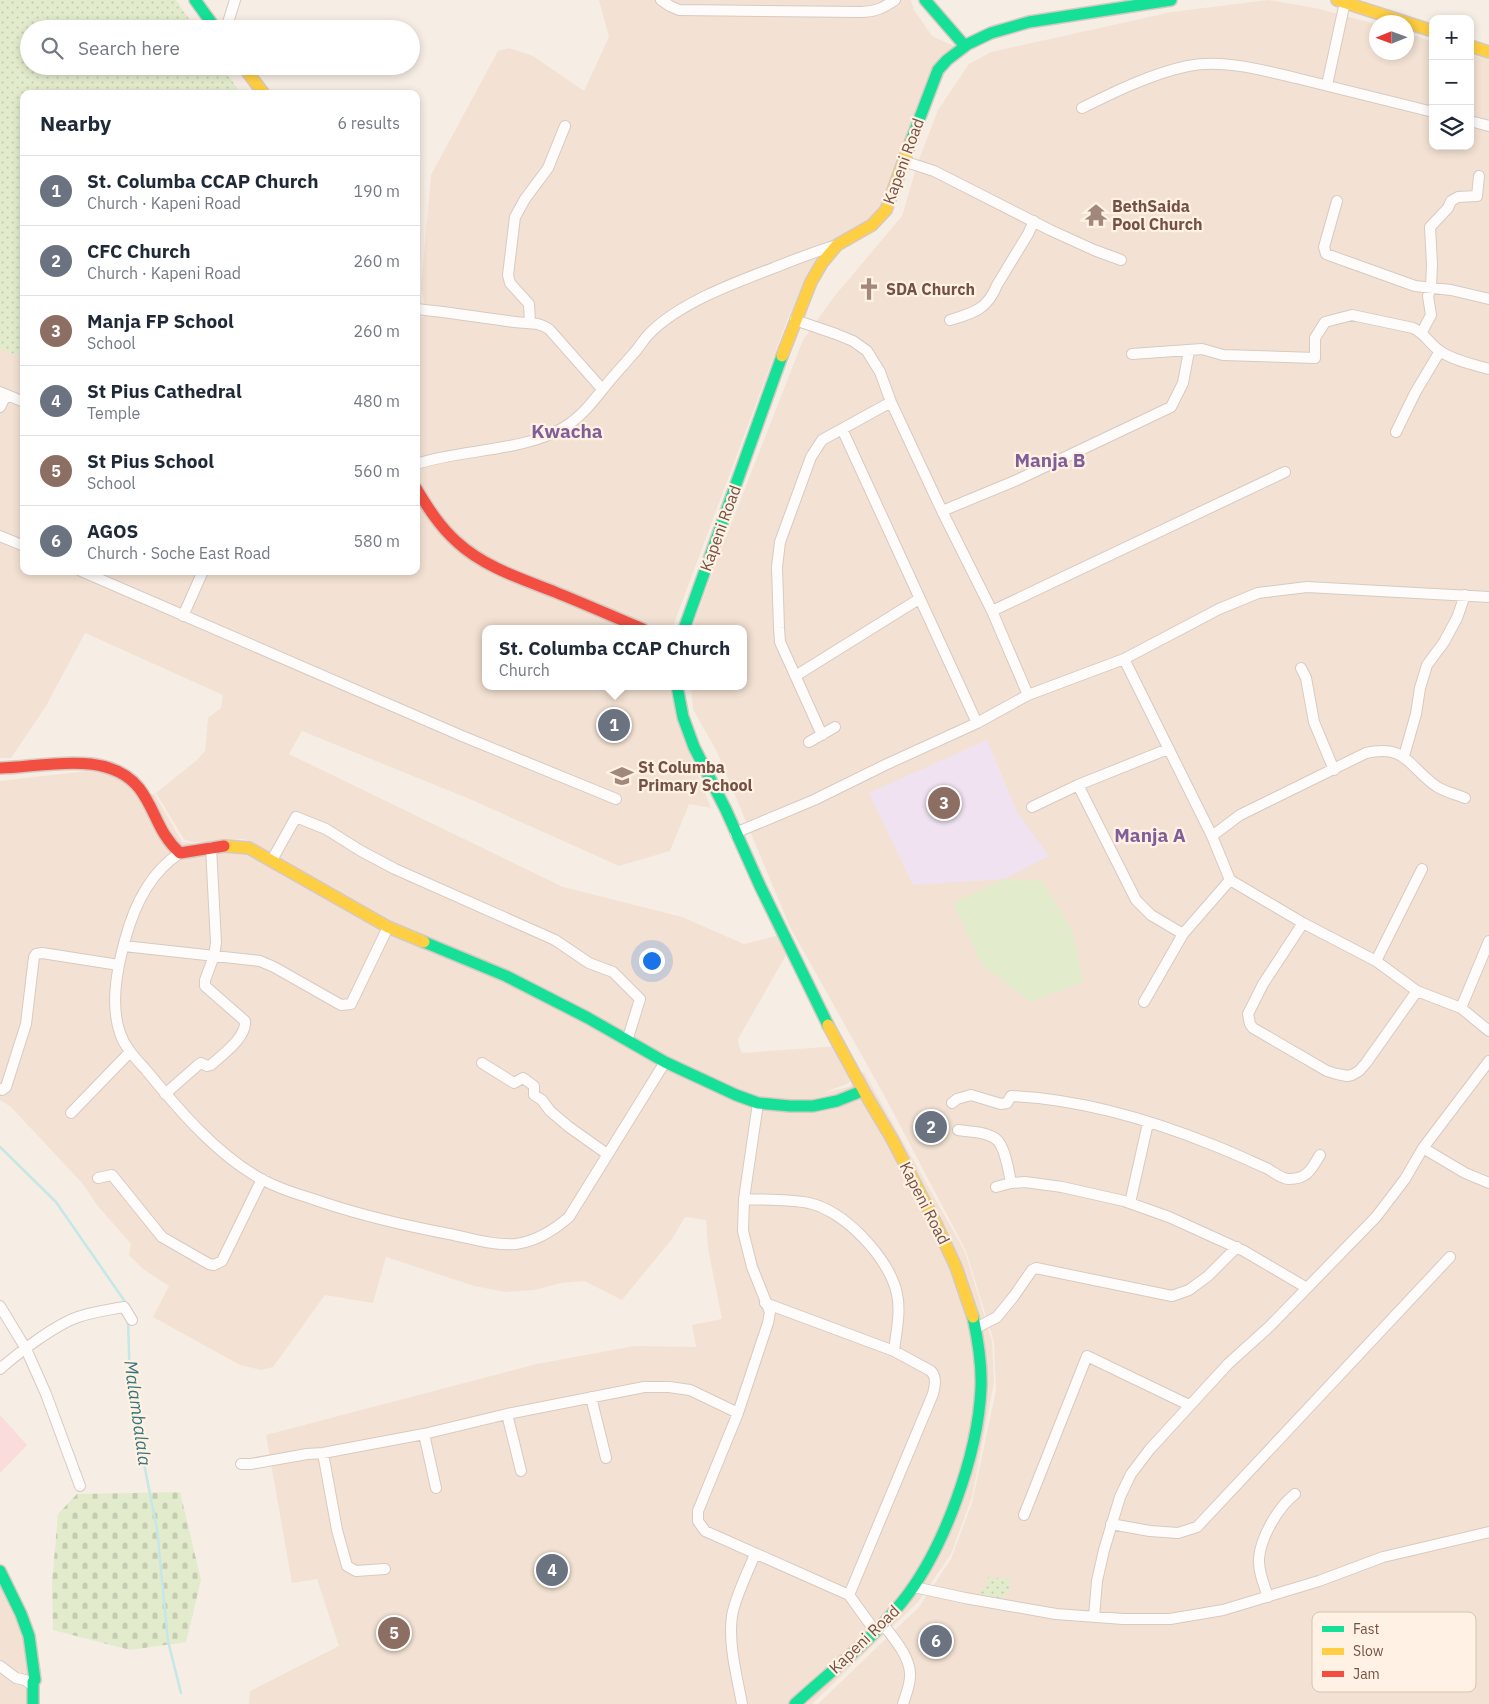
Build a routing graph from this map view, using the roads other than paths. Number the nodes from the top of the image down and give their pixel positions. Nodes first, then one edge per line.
1 (195, 0) edge
2 (235, 0) edge
3 (661, 0) edge
4 (894, 0) edge
5 (925, 0) edge
6 (1171, 0) edge
7 (1341, 1) edge
8 (209, 20) edge
9 (229, 20) edge
10 (1429, 30) edge
11 (964, 46) junction
12 (1474, 47) edge
13 (1489, 52) edge
14 (250, 75) edge
15 (1326, 85) junction
16 (261, 90) edge
17 (1082, 108) dead end
18 (1429, 111) edge
19 (1474, 122) edge
20 (565, 126) dead end
21 (1489, 126) edge
22 (902, 161) junction
23 (1479, 176) dead end
24 (1337, 201) dead end
25 (1034, 221) junction
26 (837, 245) junction
27 (1121, 260) dead end
28 (1431, 288) junction
29 (1489, 300) edge
30 (420, 309) edge
31 (795, 320) junction
32 (950, 320) dead end
33 (530, 322) junction
34 (1422, 332) junction
35 (1189, 351) junction
36 (1440, 352) junction
37 (1132, 354) dead end
38 (1489, 369) edge
39 (602, 389) junction
40 (3, 393) edge
41 (20, 400) edge
42 (891, 402) junction
43 (0, 407) edge
44 (842, 429) junction
45 (1396, 432) dead end
46 (420, 463) edge
47 (1285, 472) dead end
48 (420, 495) edge
49 (942, 511) junction
50 (0, 536) edge
51 (20, 544) edge
52 (90, 575) edge
53 (201, 575) edge
54 (1465, 594) junction
55 (1489, 597) edge
56 (919, 599) junction
57 (992, 611) junction
58 (183, 616) junction
59 (633, 625) edge
60 (685, 625) edge
61 (1124, 658) junction
62 (1300, 668) dead end
63 (797, 676) junction
64 (677, 690) edge
65 (1028, 695) junction
66 (977, 723) junction
67 (835, 727) dead end
68 (822, 735) junction
69 (810, 742) dead end
70 (1168, 748) junction
71 (1404, 756) junction
72 (0, 768) edge
73 (1334, 770) junction
74 (1078, 785) junction
75 (1465, 798) dead end
76 (616, 799) dead end
77 (1032, 807) dead end
78 (735, 833) junction
79 (1212, 836) junction
80 (211, 847) junction
81 (180, 853) junction
82 (272, 860) junction
83 (1422, 869) dead end
84 (1230, 880) junction
85 (1302, 923) junction
86 (388, 927) junction
87 (1183, 934) junction
88 (1489, 941) edge
89 (124, 946) junction
90 (214, 956) junction
91 (1376, 961) junction
92 (120, 964) junction
93 (1417, 991) junction
94 (1144, 1002) dead end
95 (1461, 1008) junction
96 (1489, 1031) edge
97 (627, 1040) junction
98 (130, 1052) junction
99 (1489, 1061) edge
100 (665, 1062) junction
101 (482, 1063) dead end
102 (0, 1089) edge
103 (862, 1091) junction
104 (165, 1094) junction
105 (758, 1103) junction
106 (952, 1103) dead end
107 (71, 1113) dead end
108 (1148, 1123) junction
109 (958, 1130) dead end
110 (1423, 1148) junction
111 (607, 1154) junction
112 (1320, 1156) dead end
113 (98, 1178) dead end
114 (262, 1179) junction
115 (1011, 1183) junction
116 (1489, 1183) edge
117 (996, 1187) dead end
118 (744, 1199) junction
119 (1130, 1203) junction
120 (1236, 1247) junction
121 (1450, 1257) dead end
122 (1307, 1288) junction
123 (765, 1303) junction
124 (0, 1306) edge
125 (132, 1320) dead end
126 (976, 1328) junction
127 (26, 1349) junction
128 (894, 1351) junction
129 (0, 1369) edge
130 (591, 1397) junction
131 (1189, 1405) junction
132 (738, 1413) junction
133 (507, 1414) junction
134 (424, 1434) junction
135 (323, 1453) junction
136 (606, 1458) dead end
137 (241, 1464) dead end
138 (521, 1471) dead end
139 (80, 1486) dead end
140 (436, 1488) dead end
141 (1295, 1494) dead end
142 (1024, 1515) dead end
143 (1110, 1524) junction
144 (1489, 1532) edge
145 (755, 1554) junction
146 (385, 1568) dead end
147 (0, 1571) edge
148 (914, 1587) junction
149 (849, 1595) junction
150 (1268, 1597) junction
151 (1094, 1617) junction
152 (879, 1628) junction
153 (0, 1666) edge
154 (33, 1686) junction
155 (33, 1704) edge
156 (742, 1704) edge
157 (794, 1704) edge
158 (903, 1704) edge

1 - 8 main road
2 - 9 street
3 - 4 street
5 - 11 main road
6 - 11 main road, Kapeni Road
7 - 10 main road
7 - 15 street
11 - 22 main road, Kapeni Road
12 - 13 main road
14 - 16 main road
15 - 17 street
15 - 18 street
19 - 21 street
20 - 33 street
22 - 25 street
22 - 26 main road, Kapeni Road
23 - 28 street
24 - 28 street
25 - 27 street
25 - 32 street
26 - 31 main road, Kapeni Road
26 - 39 street
28 - 29 street
28 - 34 street
30 - 33 street
31 - 42 street
31 - 60 main road, Kapeni Road
33 - 39 street
34 - 35 street
34 - 36 street
35 - 37 street
35 - 49 street
36 - 38 street
36 - 45 street
39 - 46 street
40 - 41 street
40 - 43 street
42 - 44 street
42 - 49 street
44 - 56 street
44 - 63 street
47 - 57 street
48 - 59 main road
49 - 57 street
50 - 51 street
52 - 58 street
53 - 58 street
54 - 55 street
54 - 61 street
54 - 71 street
56 - 63 street
56 - 66 street
57 - 65 street
58 - 76 street
61 - 65 street
61 - 70 street
62 - 73 street
63 - 68 street
64 - 78 main road, Kapeni Road
65 - 66 street
66 - 78 street
67 - 68 street
68 - 69 street
70 - 74 street
70 - 79 street
71 - 73 street
71 - 75 street
72 - 81 main road
73 - 79 street
74 - 77 street
74 - 87 street
78 - 103 main road, Kapeni Road
79 - 84 street
80 - 81 main road
80 - 82 main road
80 - 90 street
81 - 89 street
82 - 86 main road
82 - 97 street
83 - 91 street
84 - 85 street
84 - 87 street
85 - 91 street
85 - 93 street
86 - 90 street
86 - 97 main road
87 - 94 street
88 - 95 street
89 - 90 street
89 - 92 street
90 - 104 street
91 - 93 street
92 - 98 street
92 - 102 street
93 - 95 street
95 - 96 street
97 - 100 main road
98 - 104 street
98 - 107 street
99 - 110 street
100 - 105 main road
100 - 111 street
101 - 111 street
103 - 105 main road
103 - 126 main road, Kapeni Road
104 - 114 street
105 - 118 street
106 - 108 street
108 - 112 street
108 - 119 street
109 - 115 street
110 - 116 street
110 - 122 street
111 - 114 street
113 - 114 street
115 - 117 street
115 - 119 street
118 - 123 street
118 - 128 street
119 - 120 street
120 - 122 street
120 - 126 street
121 - 143 street
122 - 131 street
123 - 128 street
123 - 132 street
124 - 127 street
125 - 127 street
126 - 148 main road, Kapeni Road
127 - 129 street
127 - 139 street
128 - 149 street
130 - 132 street
130 - 133 street
130 - 136 street
131 - 142 street
131 - 143 street
132 - 145 street
133 - 134 street
133 - 138 street
134 - 135 street
134 - 140 street
135 - 137 street
135 - 146 street
141 - 150 street
143 - 151 street
144 - 150 street
145 - 149 street
145 - 156 street
147 - 154 main road
148 - 151 street
148 - 152 main road, Kapeni Road
149 - 152 street
150 - 151 street
152 - 157 main road, Kapeni Road
152 - 158 street
153 - 154 street
154 - 155 main road

